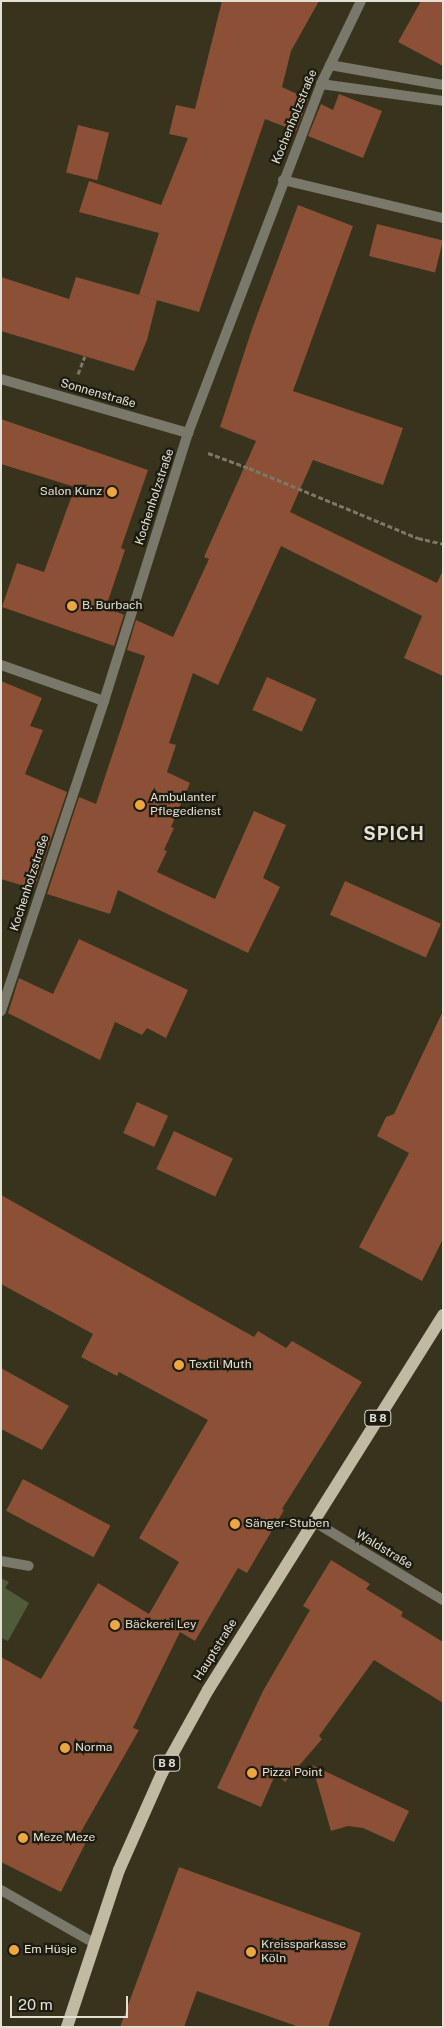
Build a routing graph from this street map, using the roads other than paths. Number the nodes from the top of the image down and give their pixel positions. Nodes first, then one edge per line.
1 (360, 1) edge
2 (330, 65) junction
3 (321, 84) junction
4 (443, 85) edge
5 (443, 101) edge
6 (283, 180) junction
7 (443, 218) edge
8 (1, 378) edge
9 (188, 432) junction
10 (1, 665) edge
11 (104, 701) junction
12 (1, 1012) edge
13 (443, 1315) edge
14 (313, 1521) junction
15 (1, 1561) edge
16 (29, 1566) dead end
17 (443, 1600) edge
18 (1, 1890) edge
19 (94, 1943) junction
20 (68, 2027) edge

1 - 2 street, Kochenholzstraße
2 - 3 street, Kochenholzstraße
2 - 4 street
3 - 5 street
3 - 6 street, Kochenholzstraße
6 - 7 street
6 - 9 street, Kochenholzstraße
8 - 9 street, Sonnenstraße
9 - 11 street, Kochenholzstraße
10 - 11 street
11 - 12 street, Kochenholzstraße
13 - 14 main road, Hauptstraße / B 8
14 - 17 street, Waldstraße
14 - 19 main road, Hauptstraße / B 8
15 - 16 street
18 - 19 street
19 - 20 main road, Hauptstraße / B 8

